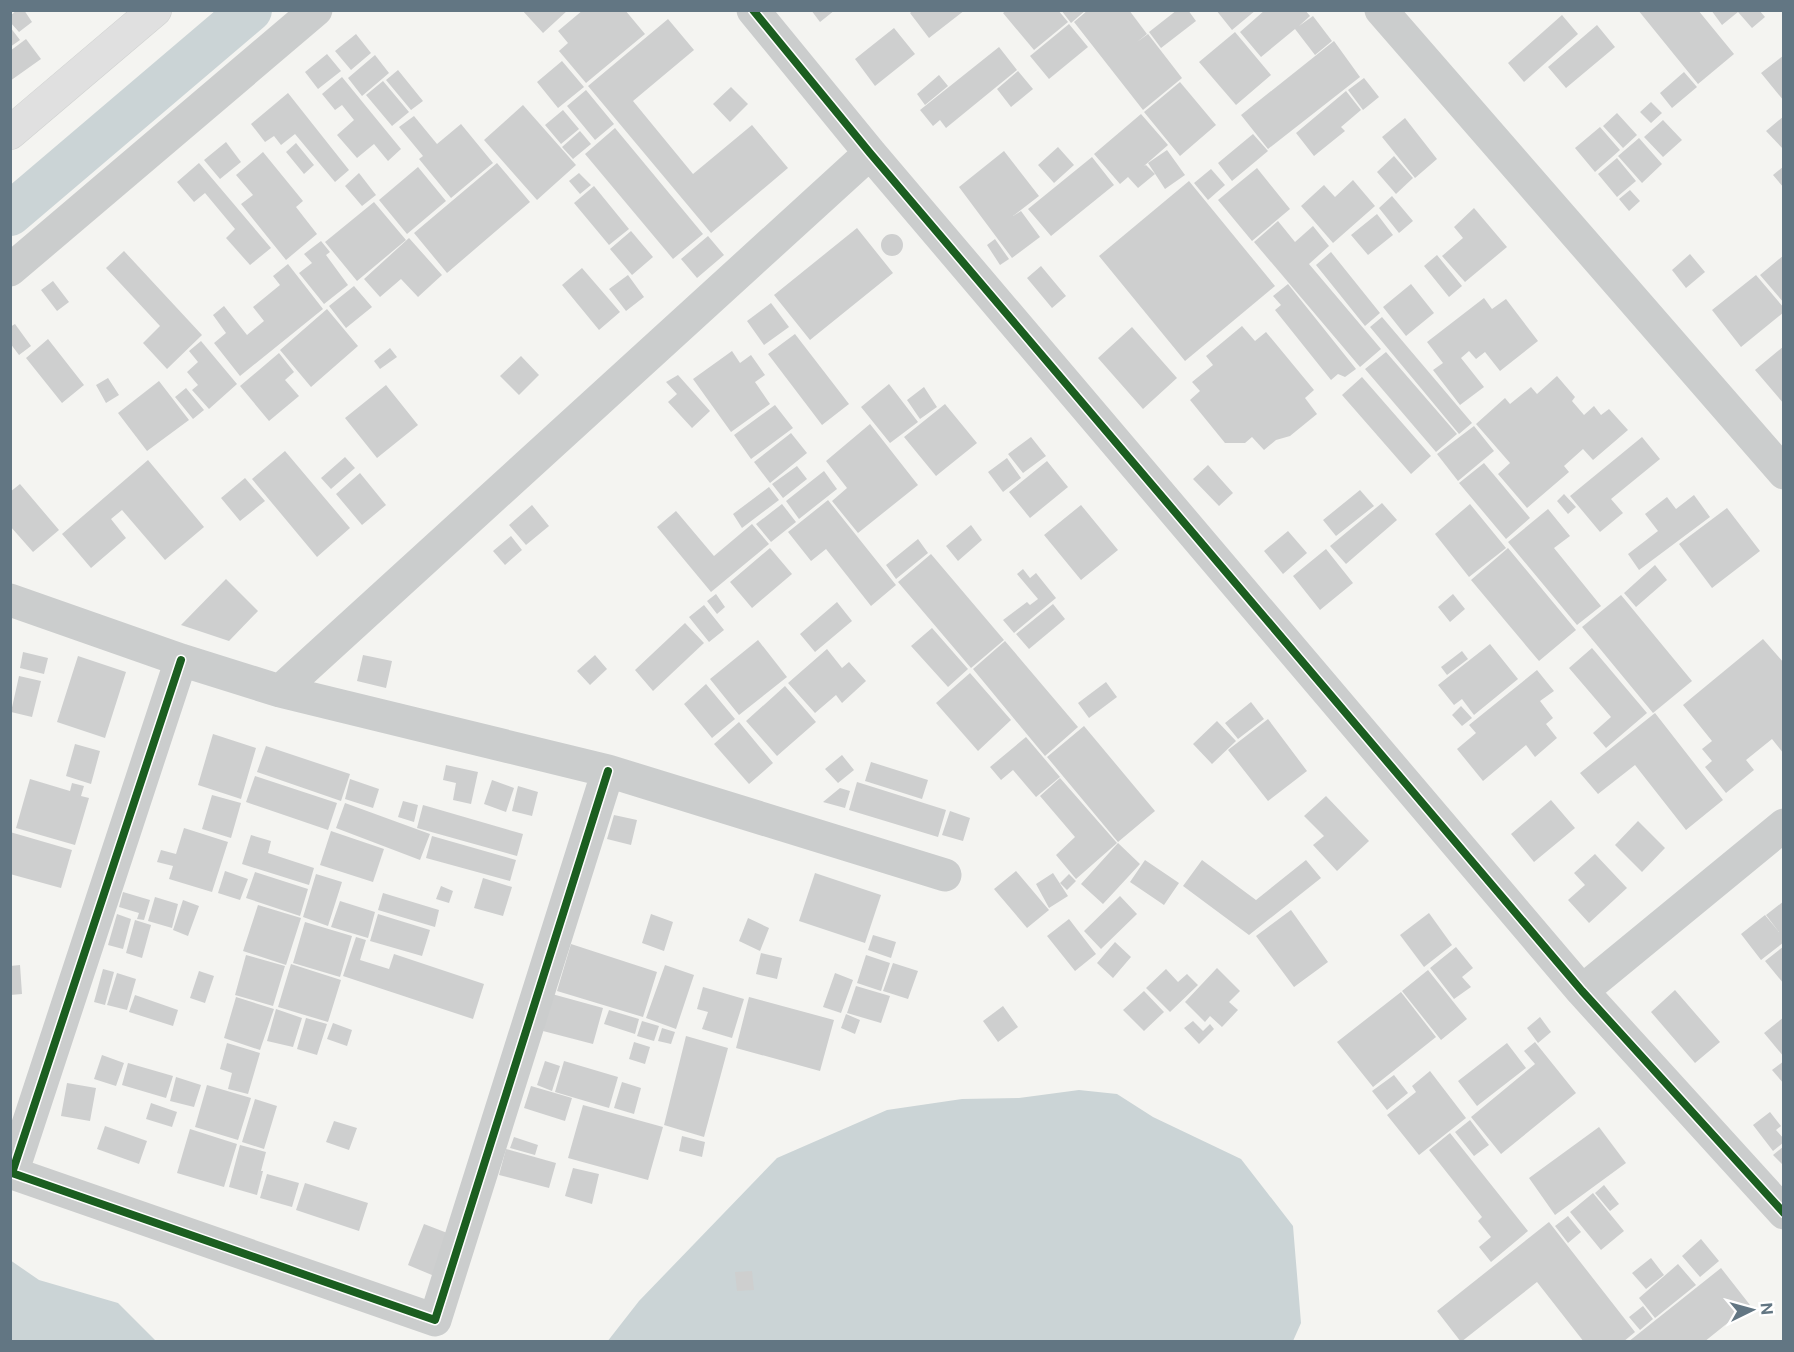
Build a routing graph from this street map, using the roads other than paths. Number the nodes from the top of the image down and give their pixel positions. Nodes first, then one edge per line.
1 (155, 10) edge
2 (316, 10) edge
3 (753, 10) edge
4 (1381, 10) edge
5 (10, 133) edge
6 (870, 153) junction
7 (10, 270) edge
8 (1784, 473) edge
9 (10, 600) edge
10 (181, 660) junction
11 (280, 691) junction
12 (608, 771) junction
13 (1784, 825) edge
14 (945, 875) dead end
15 (1582, 991) junction
16 (1784, 1213) edge

1 - 5 street
2 - 7 street
3 - 6 street
4 - 8 street
6 - 11 street
6 - 15 street
9 - 10 street
10 - 11 street
10 - 12 street
11 - 12 street
12 - 14 street
13 - 15 street
15 - 16 street

